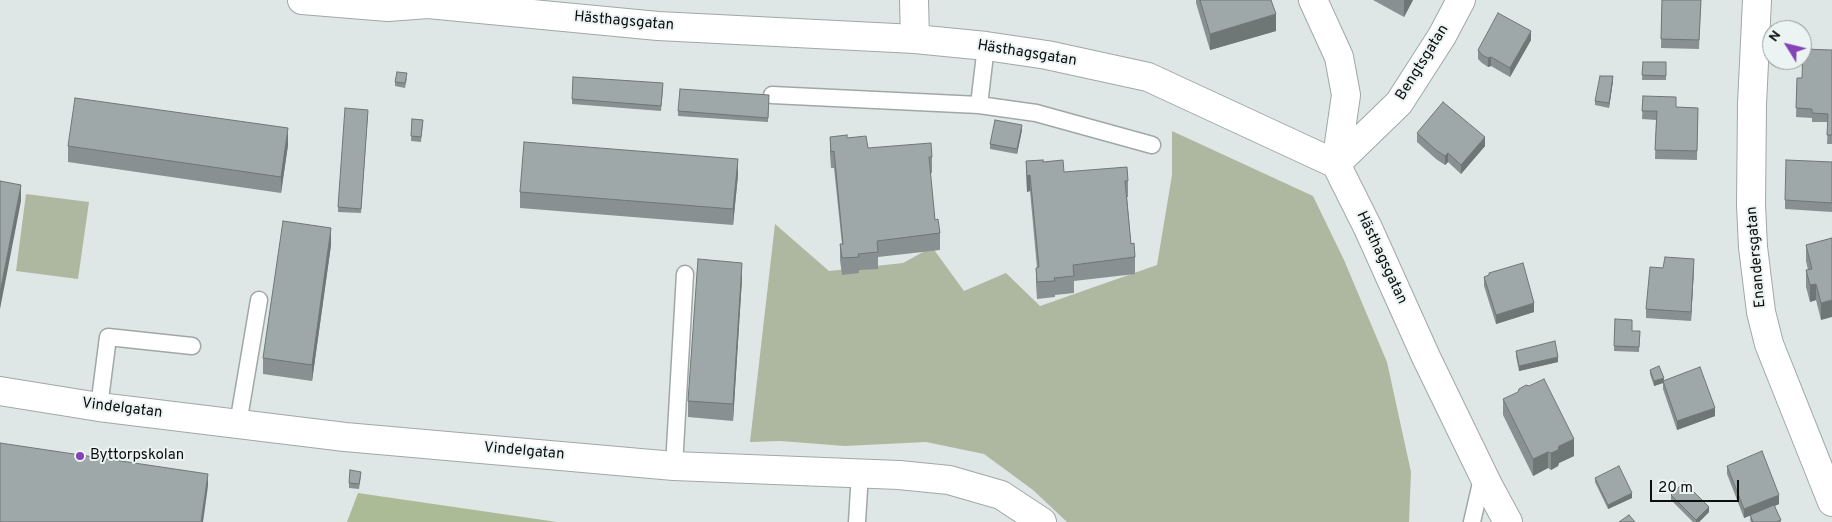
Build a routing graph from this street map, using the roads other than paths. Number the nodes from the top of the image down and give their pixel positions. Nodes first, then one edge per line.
1 (302, 0) edge
2 (914, 0) edge
3 (1313, 0) edge
4 (1461, 0) edge
5 (1757, 0) edge
6 (428, 2) edge
7 (915, 39) junction
8 (986, 46) junction
9 (772, 95) dead end
10 (979, 105) junction
11 (1152, 145) dead end
12 (1336, 164) junction
13 (685, 274) dead end
14 (259, 300) dead end
15 (192, 346) dead end
16 (0, 391) edge
17 (99, 407) junction
18 (238, 424) junction
19 (674, 466) junction
20 (860, 473) junction
21 (1483, 474) junction
22 (1832, 502) edge
23 (857, 522) edge
24 (1042, 522) edge
25 (1472, 522) edge
26 (1508, 522) edge

1 - 6 street, Hästhagsgatan
2 - 7 street
3 - 12 street
4 - 12 street, Bengtsgatan
5 - 22 street, Enandersgatan
6 - 7 street, Hästhagsgatan
7 - 8 street, Hästhagsgatan
8 - 10 lane
8 - 12 street, Hästhagsgatan
9 - 10 lane
10 - 11 lane
12 - 21 street, Hästhagsgatan
13 - 19 lane
14 - 18 lane
15 - 17 lane
16 - 17 street, Vindelgatan
17 - 18 street, Vindelgatan
18 - 19 street, Vindelgatan
19 - 20 street, Vindelgatan
20 - 23 lane
20 - 24 street, Vindelgatan
21 - 25 lane
21 - 26 street, Hästhagsgatan

